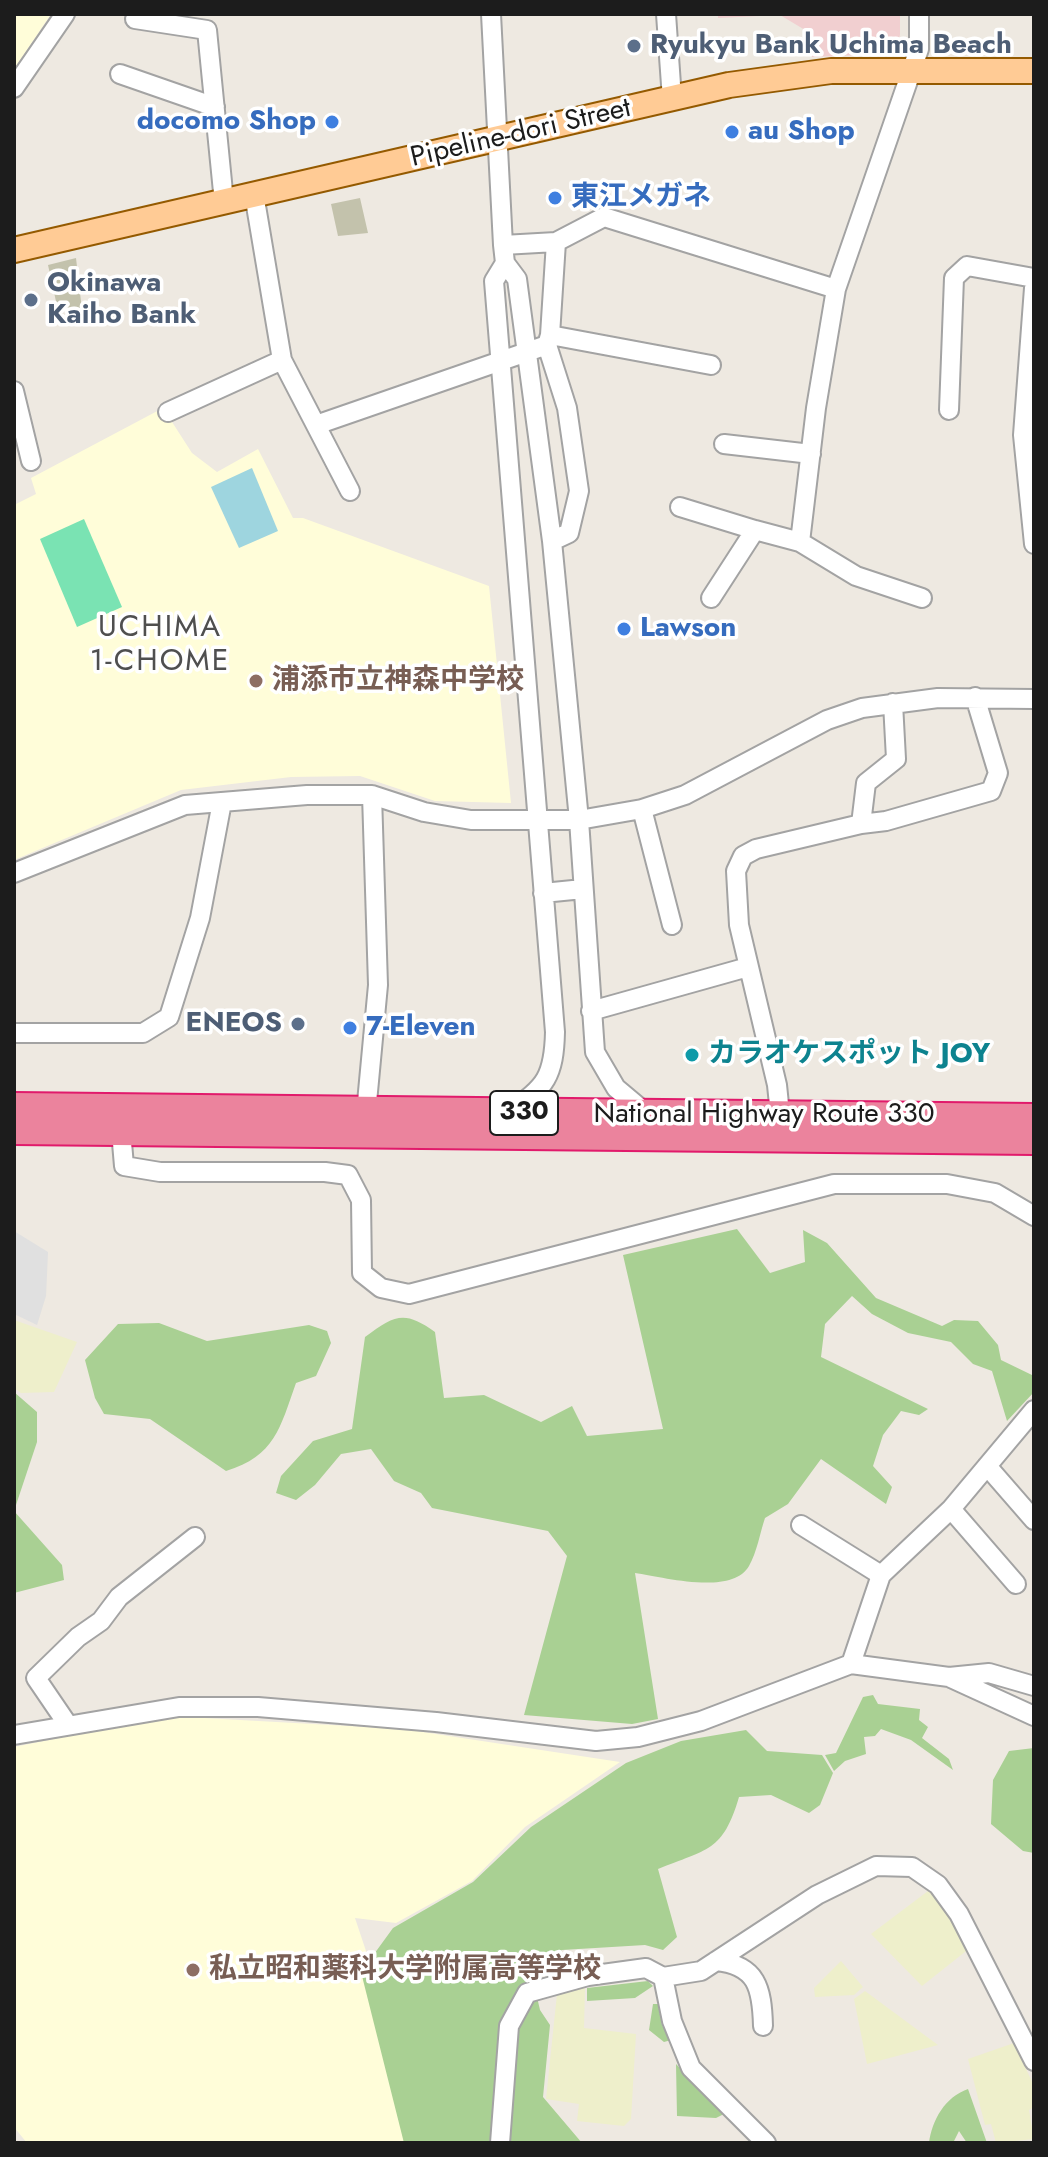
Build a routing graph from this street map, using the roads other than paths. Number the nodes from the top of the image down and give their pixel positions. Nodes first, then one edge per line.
1 (65, 14) edge
2 (491, 14) edge
3 (666, 14) edge
4 (919, 14) edge
5 (135, 19) dead end
6 (912, 70) junction
7 (1034, 71) edge
8 (120, 74) dead end
9 (14, 88) edge
10 (672, 99) junction
11 (215, 107) junction
12 (497, 140) junction
13 (254, 194) junction
14 (224, 202) junction
15 (556, 242) junction
16 (14, 250) edge
17 (504, 254) junction
18 (1034, 278) edge
19 (1034, 288) edge
20 (836, 289) junction
21 (548, 340) junction
22 (525, 353) junction
23 (282, 360) junction
24 (500, 363) junction
25 (711, 365) dead end
26 (14, 391) edge
27 (949, 410) dead end
28 (168, 412) dead end
29 (316, 425) junction
30 (724, 444) dead end
31 (811, 454) junction
32 (31, 461) dead end
33 (350, 491) dead end
34 (680, 507) dead end
35 (755, 530) junction
36 (552, 541) junction
37 (800, 542) junction
38 (1034, 544) edge
39 (711, 598) dead end
40 (922, 598) dead end
41 (975, 697) junction
42 (1034, 699) edge
43 (893, 703) junction
44 (372, 795) junction
45 (222, 802) junction
46 (642, 809) junction
47 (536, 820) junction
48 (579, 820) junction
49 (861, 824) junction
50 (14, 873) edge
51 (583, 889) junction
52 (543, 893) junction
53 (672, 925) dead end
54 (748, 967) junction
55 (591, 1011) junction
56 (14, 1033) edge
57 (14, 1107) edge
58 (366, 1113) junction
59 (507, 1113) junction
60 (780, 1114) junction
61 (649, 1116) junction
62 (1034, 1118) edge
63 (14, 1130) edge
64 (121, 1131) junction
65 (1034, 1140) edge
66 (1034, 1216) edge
67 (1031, 1418) edge
68 (987, 1466) junction
69 (951, 1509) junction
70 (1034, 1520) edge
71 (801, 1525) dead end
72 (195, 1537) dead end
73 (881, 1575) junction
74 (1016, 1584) dead end
75 (851, 1664) junction
76 (949, 1677) junction
77 (1034, 1686) edge
78 (1034, 1716) edge
79 (68, 1725) junction
80 (14, 1735) edge
81 (716, 1961) junction
82 (663, 1977) junction
83 (763, 2026) dead end
84 (1034, 2061) edge
85 (500, 2143) edge
86 (766, 2143) edge

1 - 9 street
2 - 12 street
3 - 10 street
4 - 6 street
5 - 11 street
6 - 7 main road, Pipeline-dori Street
6 - 10 main road, Pipeline-dori Street
6 - 20 street
8 - 11 street
10 - 12 main road, Pipeline-dori Street
11 - 14 street
12 - 13 main road, Pipeline-dori Street
12 - 17 street
13 - 14 main road, Pipeline-dori Street
13 - 23 street
14 - 16 main road, Pipeline-dori Street
15 - 17 street
15 - 20 street
15 - 21 street
17 - 22 street
17 - 24 street
18 - 27 street
19 - 38 street
20 - 31 street
21 - 22 street
21 - 25 street
21 - 36 street
22 - 24 street
22 - 36 street
23 - 28 street
23 - 29 street
24 - 29 street
24 - 47 street
26 - 32 street
29 - 33 street
30 - 31 street
31 - 37 street
34 - 35 street
35 - 37 street
35 - 39 street
36 - 48 street
37 - 40 street
41 - 42 street
41 - 43 street
41 - 49 street
43 - 46 street
43 - 49 street
44 - 45 street
44 - 47 street
44 - 58 street
45 - 50 street
45 - 56 street
46 - 48 street
46 - 53 street
47 - 48 street
47 - 52 street
48 - 51 street
49 - 54 street
51 - 52 street
51 - 55 street
52 - 59 street
54 - 55 street
54 - 60 street
55 - 61 street
57 - 58 highway, National Highway Route 330 / 330
58 - 59 highway, National Highway Route 330 / 330
59 - 61 highway, National Highway Route 330 / 330
60 - 61 highway, National Highway Route 330 / 330
60 - 62 highway, National Highway Route 330 / 330
63 - 64 highway, National Highway Route 330 / 330
64 - 65 highway, National Highway Route 330 / 330
64 - 66 street
67 - 68 street
68 - 69 street
68 - 70 street
69 - 73 street
69 - 74 street
71 - 73 street
72 - 79 street
73 - 75 street
75 - 76 street
75 - 79 street
76 - 77 street
76 - 78 street
79 - 80 street
81 - 82 street
81 - 83 street
81 - 84 street
82 - 85 street
82 - 86 street

